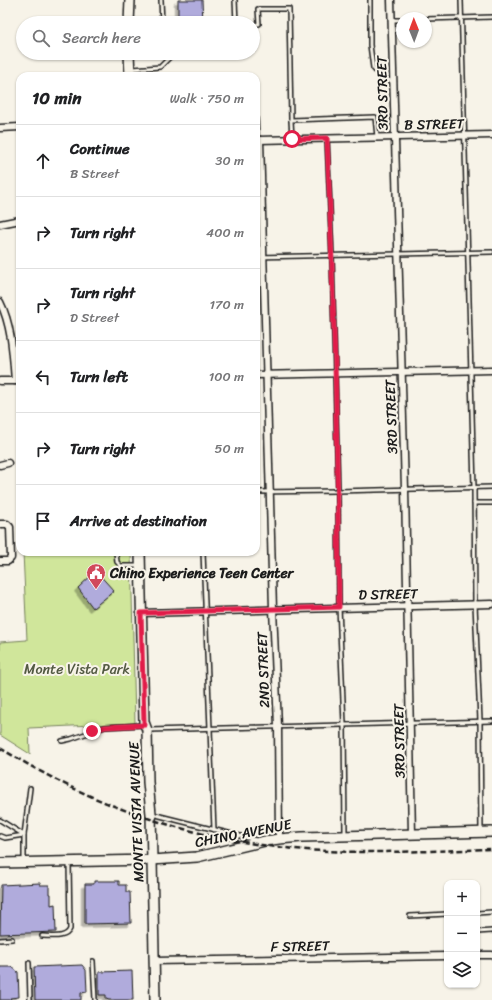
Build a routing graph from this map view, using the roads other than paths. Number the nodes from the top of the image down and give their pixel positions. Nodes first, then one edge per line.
1 (130, 0) edge
2 (161, 0) edge
3 (235, 0) edge
4 (370, 0) edge
5 (391, 0) edge
6 (461, 0) edge
7 (129, 16) edge
8 (162, 16) edge
9 (236, 16) edge
10 (258, 16) edge
11 (492, 17) edge
12 (461, 18) junction
13 (432, 19) edge
14 (392, 20) junction
15 (396, 20) edge
16 (129, 60) edge
17 (167, 60) edge
18 (130, 72) edge
19 (135, 72) edge
20 (393, 82) junction
21 (291, 120) junction
22 (16, 127) edge
23 (0, 128) edge
24 (492, 135) edge
25 (464, 136) junction
26 (377, 137) junction
27 (395, 137) junction
28 (327, 138) junction
29 (292, 139) junction
30 (260, 140) edge
31 (260, 187) edge
32 (16, 221) edge
33 (0, 224) edge
34 (492, 252) edge
35 (468, 253) junction
36 (398, 254) junction
37 (332, 256) junction
38 (263, 257) junction
39 (0, 302) edge
40 (471, 370) junction
41 (492, 370) edge
42 (402, 372) junction
43 (16, 374) edge
44 (266, 374) junction
45 (335, 374) junction
46 (260, 375) edge
47 (0, 381) edge
48 (16, 381) edge
49 (8, 463) dead end
50 (0, 465) edge
51 (492, 487) edge
52 (474, 488) junction
53 (405, 489) junction
54 (338, 491) junction
55 (260, 492) edge
56 (269, 492) junction
57 (474, 503) junction
58 (492, 503) edge
59 (0, 524) edge
60 (116, 556) edge
61 (140, 556) edge
62 (203, 556) edge
63 (0, 561) edge
64 (140, 566) junction
65 (475, 604) junction
66 (492, 604) edge
67 (407, 606) junction
68 (339, 607) junction
69 (273, 609) junction
70 (205, 611) junction
71 (141, 613) junction
72 (480, 721) junction
73 (492, 721) edge
74 (410, 723) junction
75 (344, 724) junction
76 (278, 726) junction
77 (146, 727) junction
78 (211, 728) junction
79 (62, 741) dead end
80 (30, 788) dead end
81 (151, 814) junction
82 (0, 820) edge
83 (214, 830) junction
84 (481, 832) junction
85 (492, 832) edge
86 (412, 834) junction
87 (24, 835) junction
88 (0, 836) edge
89 (345, 836) junction
90 (279, 838) junction
91 (265, 841) junction
92 (151, 860) junction
93 (69, 862) junction
94 (0, 863) edge
95 (24, 863) junction
96 (492, 912) edge
97 (480, 913) edge
98 (444, 914) edge
99 (410, 916) dead end
100 (492, 931) edge
101 (480, 932) edge
102 (42, 936) dead end
103 (12, 939) dead end
104 (0, 940) edge
105 (480, 955) edge
106 (492, 955) edge
107 (444, 956) edge
108 (93, 961) dead end
109 (154, 961) junction
110 (29, 963) dead end
111 (30, 1000) edge
112 (95, 1000) edge
113 (155, 1000) edge

1 - 7 main road
2 - 8 lane
3 - 9 lane
4 - 20 lane
5 - 14 street, 3RD STREET
6 - 12 lane
10 - 21 lane
11 - 12 lane
12 - 13 lane
12 - 25 lane
14 - 15 lane
14 - 20 street, 3RD STREET
16 - 18 main road
17 - 19 lane
20 - 27 street, 3RD STREET
21 - 26 lane
21 - 29 lane
22 - 23 street
24 - 25 street, B STREET
25 - 27 street, B STREET
25 - 35 lane
26 - 27 street, B STREET
26 - 28 street, B STREET
27 - 36 street, 3RD STREET
28 - 29 street, B STREET
28 - 37 lane
29 - 30 street, B STREET
31 - 38 street, 2ND STREET
32 - 33 street
34 - 35 lane
35 - 36 lane
35 - 40 lane
36 - 37 lane
36 - 42 street, 3RD STREET
37 - 38 lane
37 - 45 lane
38 - 44 street, 2ND STREET
39 - 43 street
40 - 41 street
40 - 42 street
40 - 52 lane
42 - 45 street
42 - 53 street, 3RD STREET
44 - 45 street
44 - 46 street
44 - 56 street, 2ND STREET
45 - 54 lane
47 - 48 street
49 - 50 street
51 - 52 lane
52 - 53 lane
52 - 57 lane
53 - 54 lane
53 - 67 street, 3RD STREET
54 - 56 lane
54 - 68 lane
55 - 56 lane
56 - 69 street, 2ND STREET
57 - 58 lane
57 - 65 lane
59 - 63 street
60 - 64 lane
61 - 64 main road, MONTE VISTA AVENUE
62 - 70 lane
64 - 71 main road, MONTE VISTA AVENUE
65 - 66 street, D STREET
65 - 67 street, D STREET
65 - 72 lane
67 - 68 street, D STREET
67 - 74 street, 3RD STREET
68 - 69 street, D STREET
68 - 75 lane
69 - 70 street, D STREET
69 - 76 street, 2ND STREET
70 - 71 street, D STREET
70 - 78 lane
71 - 77 main road, MONTE VISTA AVENUE
72 - 73 lane
72 - 74 lane
72 - 84 lane
74 - 75 lane
74 - 86 street, 3RD STREET
75 - 76 lane
75 - 89 lane
76 - 78 lane
76 - 90 street, 2ND STREET
77 - 78 lane
77 - 79 lane
77 - 81 main road, MONTE VISTA AVENUE
78 - 83 lane
80 - 87 lane
81 - 83 lane
81 - 92 main road, MONTE VISTA AVENUE
82 - 87 lane
83 - 91 lane
84 - 85 main road, CHINO AVENUE
84 - 86 main road, CHINO AVENUE
86 - 89 main road, CHINO AVENUE
87 - 88 lane
87 - 95 lane
89 - 90 main road, CHINO AVENUE
90 - 91 main road, CHINO AVENUE
91 - 92 main road, CHINO AVENUE
92 - 93 main road, CHINO AVENUE
92 - 109 main road, MONTE VISTA AVENUE
93 - 95 main road, CHINO AVENUE
93 - 102 lane
94 - 95 main road, CHINO AVENUE
96 - 97 lane
98 - 99 lane
100 - 101 lane
103 - 104 lane
105 - 106 street
107 - 109 street, F STREET
108 - 112 lane
109 - 113 main road, MONTE VISTA AVENUE
110 - 111 lane

